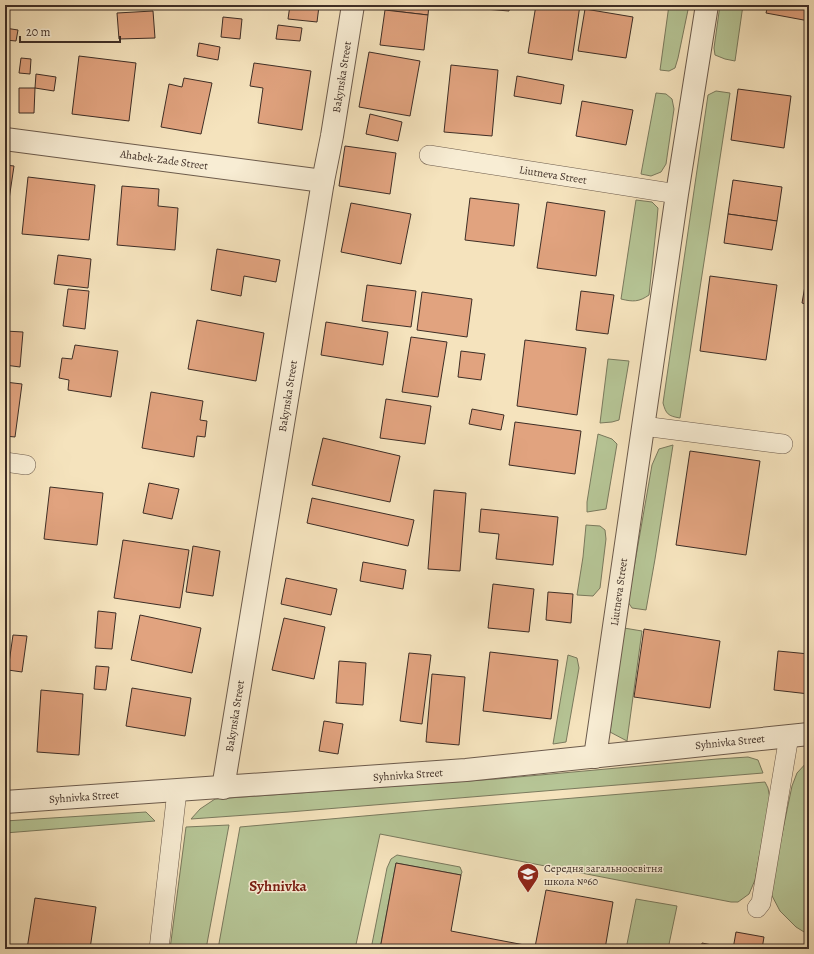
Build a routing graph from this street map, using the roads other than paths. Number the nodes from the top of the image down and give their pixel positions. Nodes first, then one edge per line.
1 (353, 5) edge
2 (707, 5) edge
3 (5, 139) edge
4 (429, 155) dead end
5 (323, 181) junction
6 (677, 194) junction
7 (643, 426) junction
8 (783, 444) dead end
9 (5, 462) edge
10 (26, 464) dead end
11 (799, 735) edge
12 (595, 757) junction
13 (223, 788) junction
14 (177, 791) junction
15 (5, 802) edge
16 (757, 908) dead end
17 (159, 949) edge

1 - 5 street, Bakynska Street
2 - 6 street, Liutneva Street
3 - 5 street, Ahabek-Zade Street
4 - 6 lane, Liutneva Street
5 - 13 street, Bakynska Street
6 - 7 street, Liutneva Street
7 - 8 lane
7 - 12 street, Liutneva Street
9 - 10 lane
11 - 12 street, Syhnivka Street
11 - 16 lane
12 - 13 street, Syhnivka Street
13 - 14 street, Syhnivka Street
14 - 15 street, Syhnivka Street
14 - 17 lane

